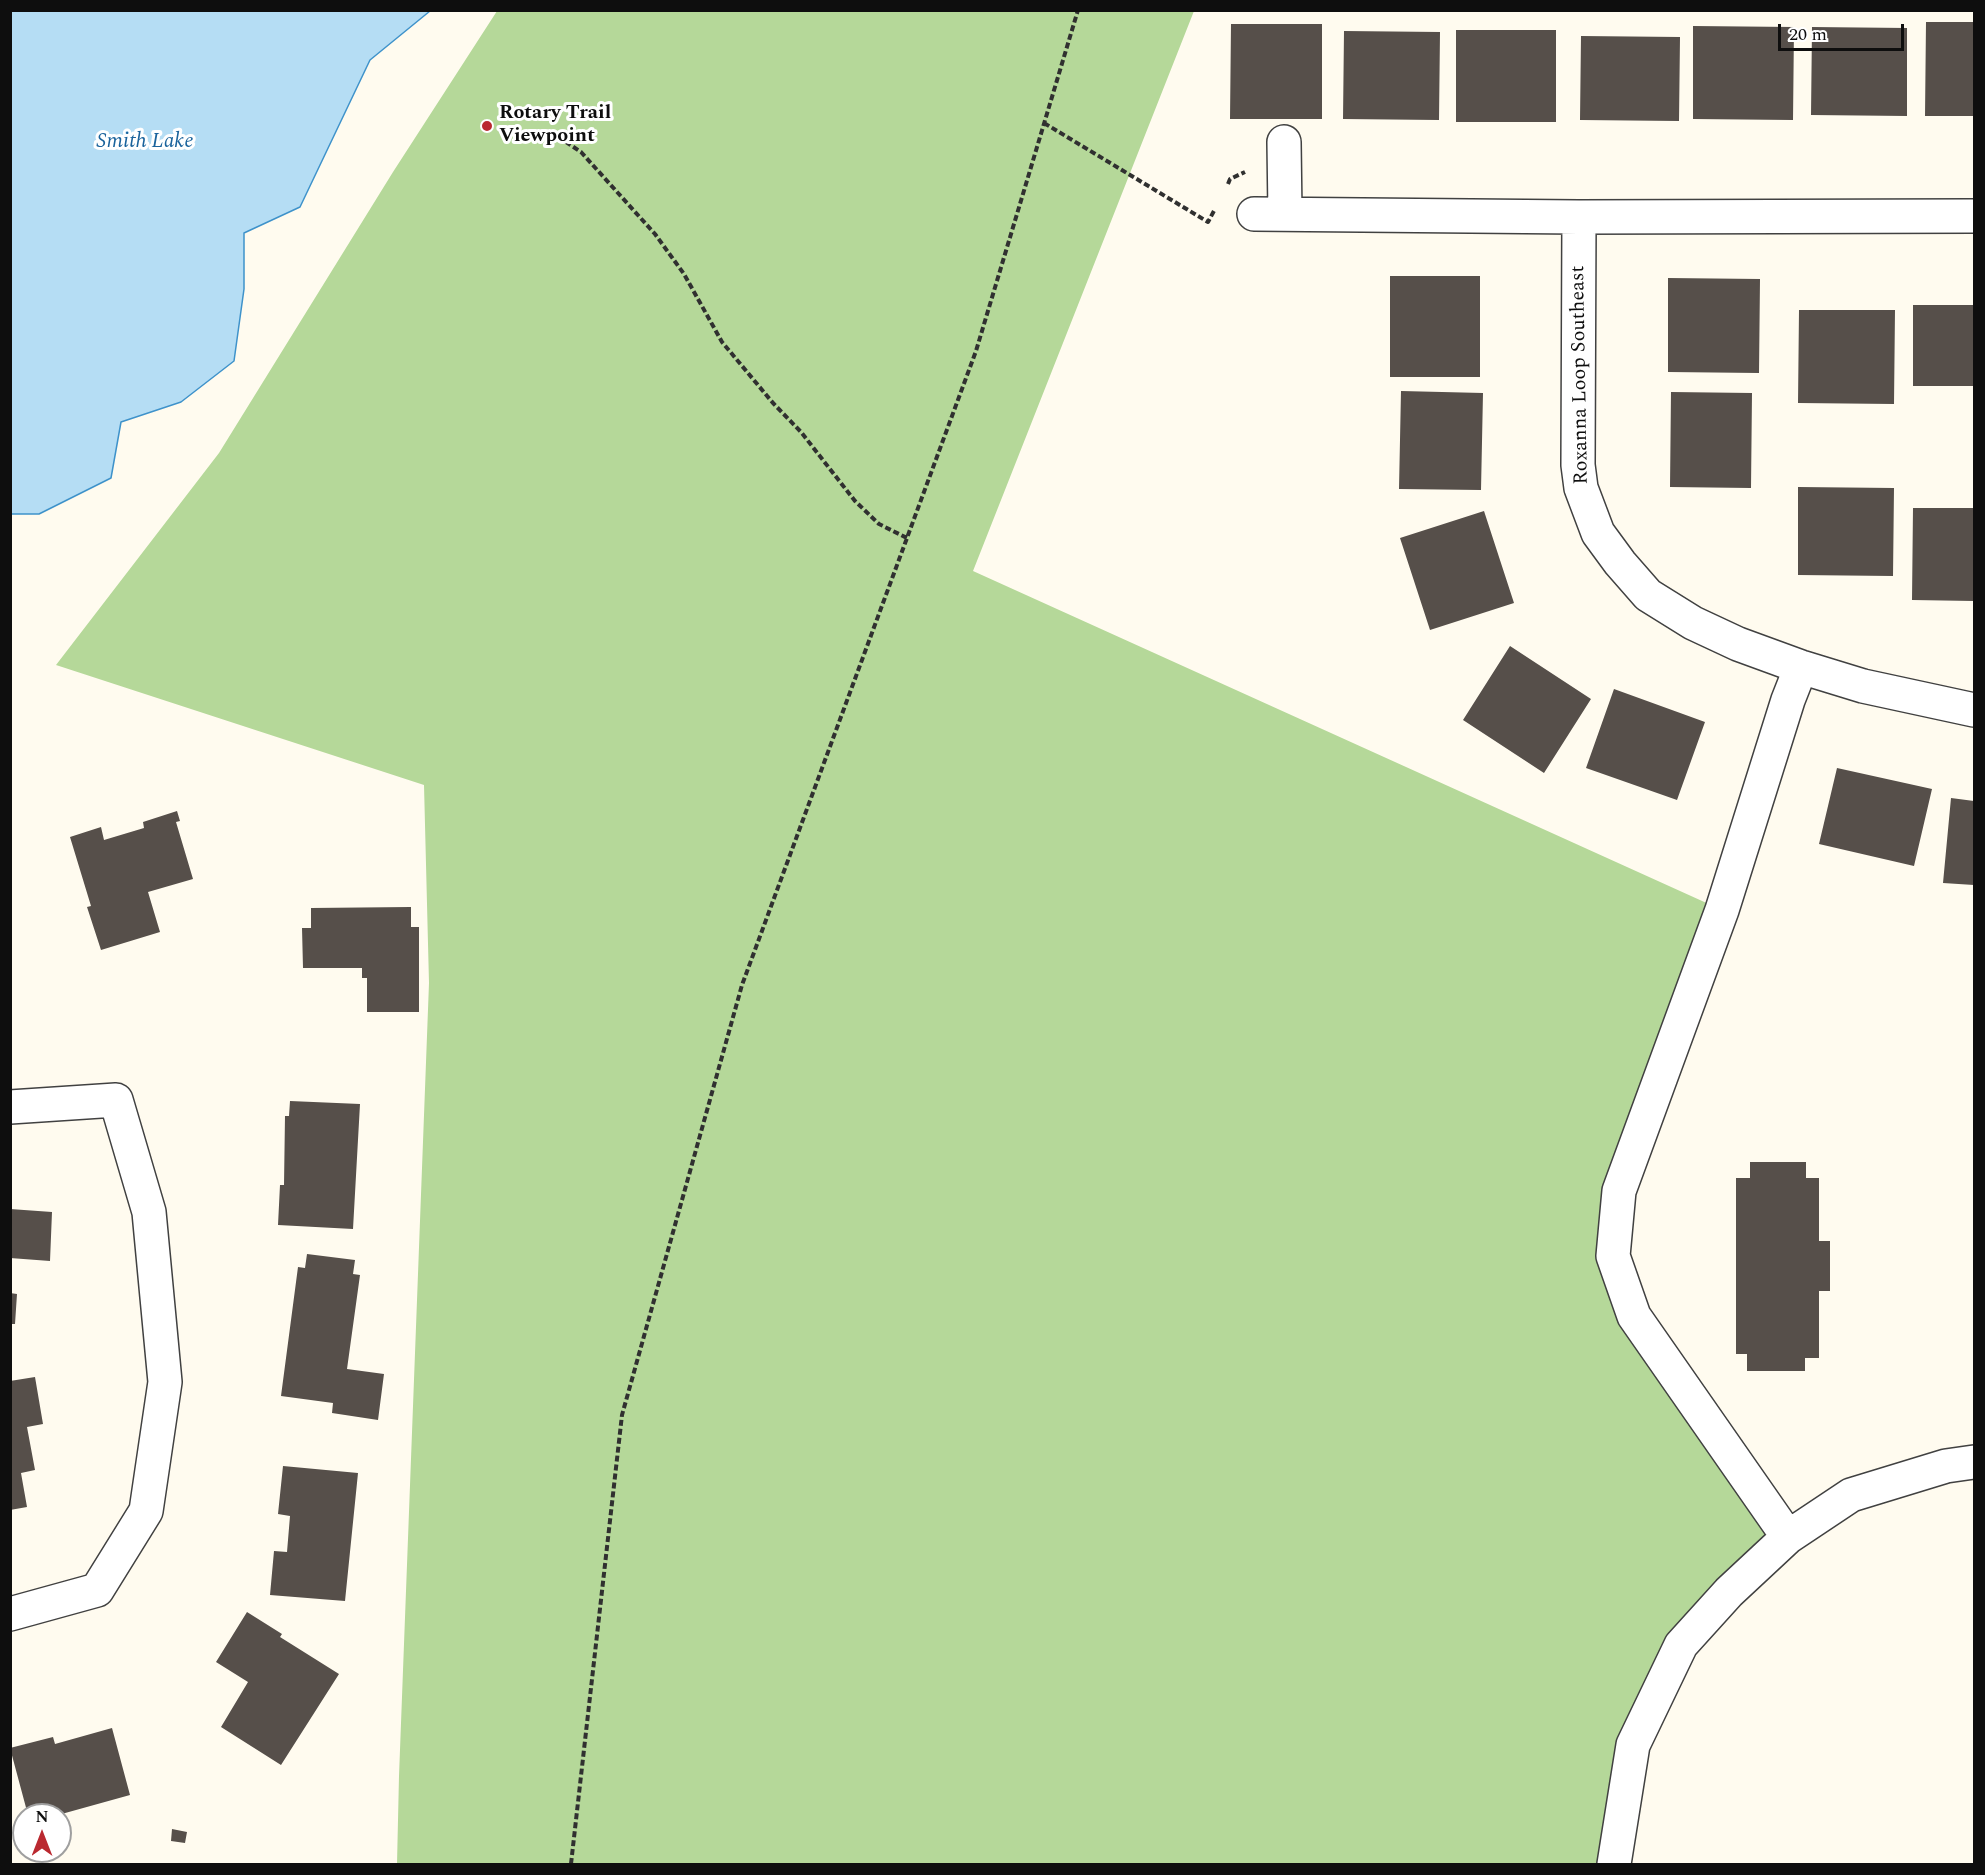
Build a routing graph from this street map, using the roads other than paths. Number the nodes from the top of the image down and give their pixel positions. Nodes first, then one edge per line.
1 (1284, 142) dead end
2 (1974, 216) edge
3 (1579, 217) junction
4 (1801, 667) junction
5 (1974, 710) edge
6 (10, 1107) edge
7 (1974, 1462) edge
8 (1788, 1537) junction
9 (10, 1614) edge
10 (1614, 1864) edge

1 - 3 street
2 - 3 street
3 - 4 street, Roxanna Loop Southeast
4 - 5 street, Roxanna Loop Southeast
4 - 8 street
6 - 9 street
7 - 8 street
8 - 10 street

